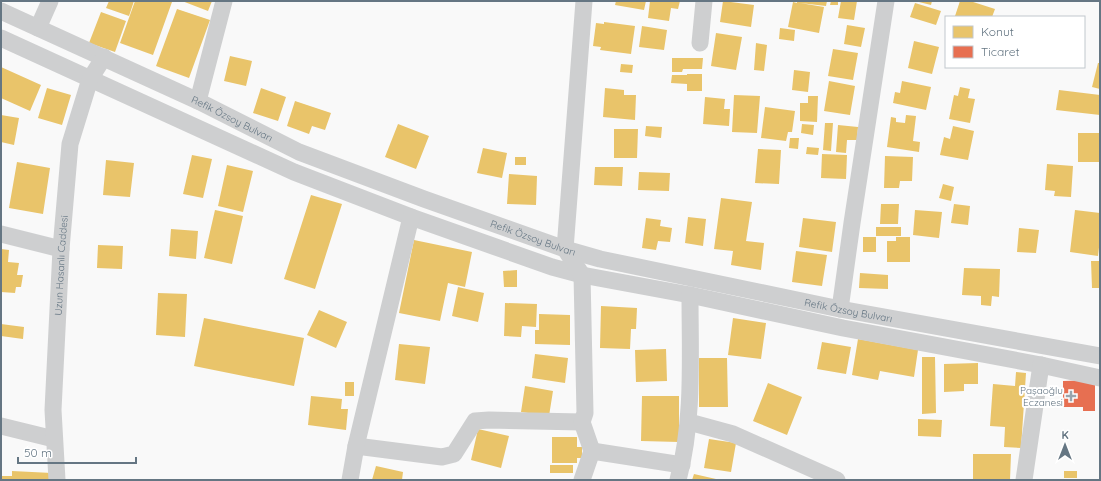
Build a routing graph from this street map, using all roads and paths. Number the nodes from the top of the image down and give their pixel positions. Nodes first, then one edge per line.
1 (50, 1) edge
2 (224, 1) edge
3 (584, 1) edge
4 (704, 1) edge
5 (886, 1) edge
6 (1, 11) edge
7 (38, 28) junction
8 (1, 38) edge
9 (700, 43) dead end
10 (104, 57) junction
11 (90, 79) junction
12 (198, 101) junction
13 (411, 217) junction
14 (1, 234) edge
15 (61, 249) junction
16 (565, 249) junction
17 (582, 275) junction
18 (690, 295) junction
19 (840, 309) junction
20 (1100, 356) edge
21 (1041, 365) junction
22 (1100, 378) edge
23 (582, 422) junction
24 (689, 422) junction
25 (1, 426) edge
26 (54, 439) junction
27 (356, 446) junction
28 (592, 451) junction
29 (680, 473) edge
30 (57, 480) edge
31 (350, 480) edge
32 (582, 480) edge
33 (837, 480) edge
34 (1024, 480) edge

1 - 7 street
2 - 12 street
3 - 16 street
4 - 9 street
5 - 19 street
6 - 7 street, Refik Özsoy Bulvarı
7 - 10 street, Refik Özsoy Bulvarı
8 - 11 street, Refik Özsoy Bulvarı
10 - 11 street, Uzun Hasanlı Caddesi
10 - 12 street, Refik Özsoy Bulvarı
11 - 13 street, Refik Özsoy Bulvarı
11 - 15 street, Uzun Hasanlı Caddesi
12 - 16 street, Refik Özsoy Bulvarı
13 - 17 street, Refik Özsoy Bulvarı
13 - 27 street
14 - 15 street
15 - 26 street, Uzun Hasanlı Caddesi
16 - 17 street
16 - 19 street, Refik Özsoy Bulvarı
17 - 18 street, Refik Özsoy Bulvarı
17 - 23 street
18 - 21 street, Refik Özsoy Bulvarı
18 - 24 street
19 - 20 street, Refik Özsoy Bulvarı
21 - 22 street, Refik Özsoy Bulvarı
21 - 34 street
23 - 27 street
23 - 28 street
24 - 29 street
24 - 33 street
25 - 26 street
26 - 30 street, Uzun Hasanlı Caddesi
27 - 31 street
28 - 29 street
28 - 32 street

